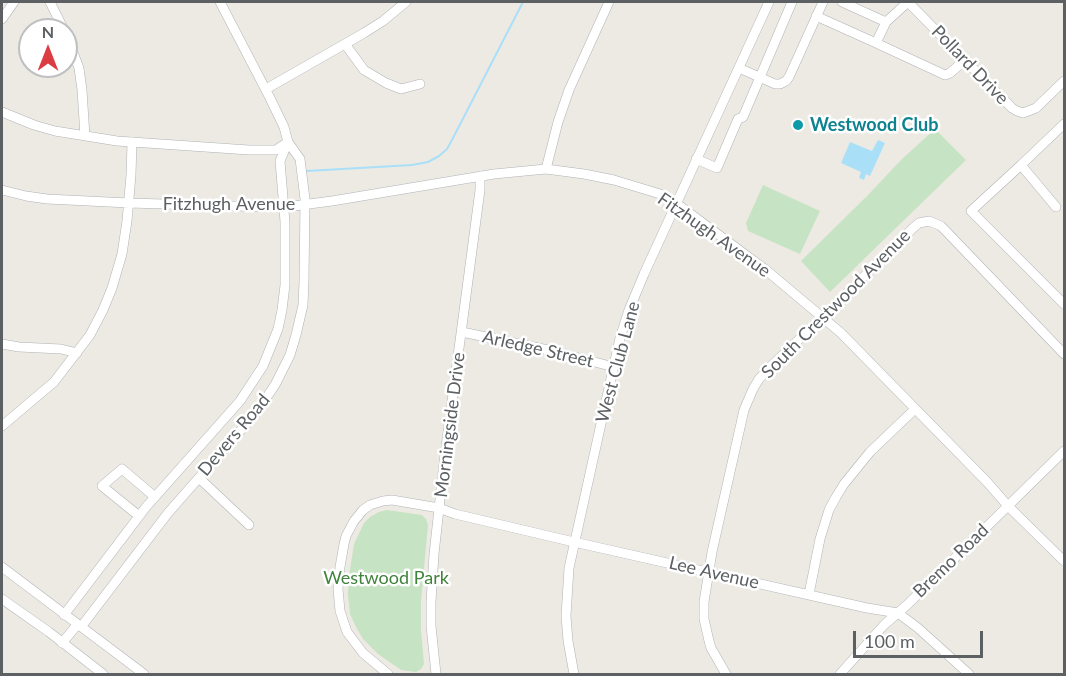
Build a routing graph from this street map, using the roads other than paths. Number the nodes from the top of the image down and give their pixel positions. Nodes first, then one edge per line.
1 (14, 2) edge
2 (50, 2) edge
3 (220, 2) edge
4 (406, 2) edge
5 (609, 2) edge
6 (769, 2) edge
7 (792, 2) edge
8 (823, 2) edge
9 (842, 2) edge
10 (908, 2) edge
11 (816, 16) junction
12 (58, 18) edge
13 (2, 19) edge
14 (886, 22) junction
15 (876, 43) junction
16 (345, 44) junction
17 (965, 60) junction
18 (78, 65) edge
19 (739, 68) junction
20 (760, 77) junction
21 (1065, 81) edge
22 (420, 84) dead end
23 (266, 89) junction
24 (2, 112) edge
25 (1065, 124) edge
26 (85, 136) junction
27 (132, 142) junction
28 (288, 142) junction
29 (696, 159) junction
30 (1021, 165) junction
31 (546, 169) junction
32 (480, 176) junction
33 (2, 190) edge
34 (129, 203) junction
35 (676, 203) junction
36 (304, 204) junction
37 (284, 206) junction
38 (1056, 207) dead end
39 (1065, 304) edge
40 (823, 317) junction
41 (462, 332) junction
42 (2, 344) edge
43 (76, 353) junction
44 (1065, 354) edge
45 (614, 367) junction
46 (915, 409) junction
47 (2, 426) edge
48 (1065, 451) edge
49 (187, 461) junction
50 (200, 476) junction
51 (155, 497) junction
52 (1008, 506) junction
53 (439, 508) junction
54 (139, 516) junction
55 (249, 525) dead end
56 (574, 542) junction
57 (1065, 561) edge
58 (2, 567) edge
59 (708, 572) junction
60 (809, 594) junction
61 (2, 599) edge
62 (898, 613) junction
63 (64, 615) junction
64 (79, 626) junction
65 (62, 643) junction
66 (104, 675) edge
67 (144, 675) edge
68 (388, 675) edge
69 (436, 675) edge
70 (574, 675) edge
71 (726, 675) edge
72 (840, 675) edge
73 (969, 675) edge

1 - 13 street
2 - 12 street
3 - 23 street, Devers Road
4 - 16 street
5 - 31 street
6 - 19 street, West Club Lane
7 - 20 street
8 - 11 street
9 - 14 street
10 - 14 street
10 - 17 street, Pollard Drive
11 - 15 street
11 - 20 street
14 - 15 street
15 - 17 street
16 - 22 street
16 - 23 street
17 - 21 street, Pollard Drive
18 - 26 street
19 - 20 street
19 - 29 street, West Club Lane
20 - 29 street
23 - 28 street, Devers Road
24 - 26 street
25 - 30 street
26 - 27 street
27 - 28 street
27 - 34 street
28 - 36 street, Devers Road
28 - 37 street, Devers Road
29 - 35 street, West Club Lane
30 - 38 street
30 - 39 street
31 - 32 street, Fitzhugh Avenue
31 - 35 street, Fitzhugh Avenue
32 - 36 street, Fitzhugh Avenue
32 - 41 street, Morningside Drive
33 - 34 street, Fitzhugh Avenue
34 - 37 street, Fitzhugh Avenue
34 - 43 street
35 - 40 street, Fitzhugh Avenue
35 - 45 street, West Club Lane
36 - 37 street, Fitzhugh Avenue
36 - 50 street, Devers Road
37 - 49 street, Devers Road
40 - 44 street, South Crestwood Avenue
40 - 46 street, Fitzhugh Avenue
40 - 59 street, South Crestwood Avenue
41 - 45 street, Arledge Street
41 - 53 street, Morningside Drive
42 - 43 street
43 - 47 street
45 - 56 street, West Club Lane
46 - 52 street, Fitzhugh Avenue
46 - 60 street
48 - 52 street, Bremo Road
49 - 50 street
49 - 51 street, Devers Road
50 - 55 street
50 - 64 street, Devers Road
51 - 54 street, Devers Road
51 - 54 street
52 - 57 street, Fitzhugh Avenue
52 - 62 street, Bremo Road
53 - 56 street, Lee Avenue
53 - 68 street, Lee Avenue
53 - 69 street, Morningside Drive
54 - 63 street, Devers Road
56 - 59 street, Lee Avenue
56 - 70 street, West Club Lane
58 - 63 street
59 - 60 street, Lee Avenue
59 - 71 street, South Crestwood Avenue
60 - 62 street, Lee Avenue
61 - 65 street
62 - 72 street, Bremo Road
62 - 73 street, Lee Avenue
63 - 64 street
64 - 65 street, Devers Road
64 - 67 street
65 - 66 street

